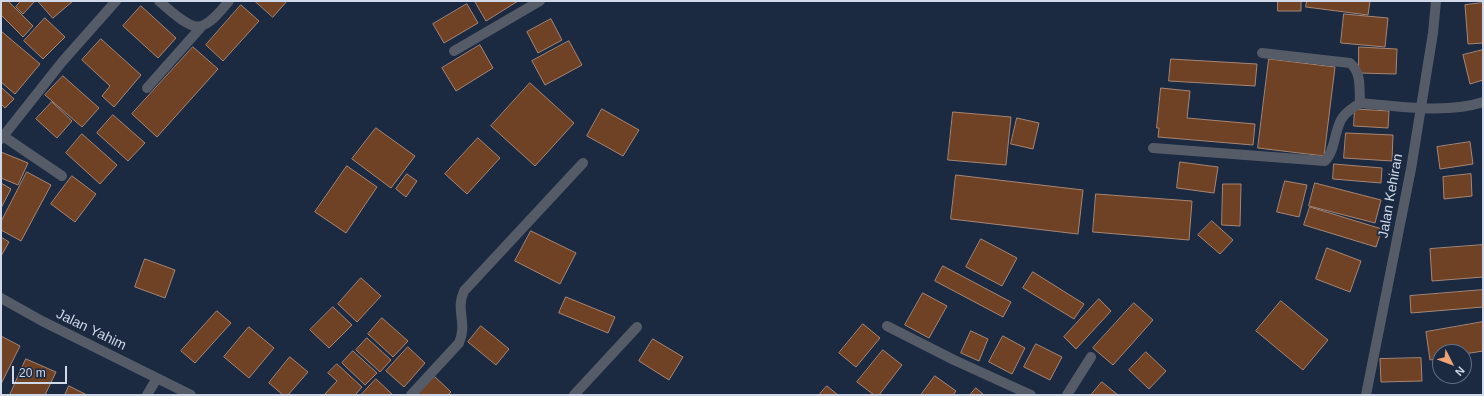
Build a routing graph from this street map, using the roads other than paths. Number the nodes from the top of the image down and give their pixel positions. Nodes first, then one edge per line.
1 (116, 1) edge
2 (159, 1) edge
3 (229, 1) edge
4 (540, 1) edge
5 (1436, 1) edge
6 (202, 26) junction
7 (454, 51) dead end
8 (1262, 54) dead end
9 (147, 88) dead end
10 (1483, 102) edge
11 (1360, 103) junction
12 (1421, 108) junction
13 (2, 137) edge
14 (1153, 148) dead end
15 (584, 163) dead end
16 (62, 176) dead end
17 (1, 298) edge
18 (887, 326) dead end
19 (637, 328) dead end
20 (1091, 357) dead end
21 (157, 378) junction
22 (147, 395) edge
23 (191, 395) edge
24 (411, 395) edge
25 (574, 395) edge
26 (1031, 395) edge
27 (1067, 395) edge
28 (1366, 395) edge

1 - 13 street
2 - 6 street
3 - 6 street
4 - 7 street
5 - 12 street, Jalan Kehiran
6 - 9 street
8 - 11 street
10 - 12 street
11 - 12 street
11 - 14 street
12 - 28 street, Jalan Kehiran
13 - 16 street
15 - 24 street
17 - 21 street, Jalan Yahim
18 - 26 street
19 - 25 street
20 - 27 street
21 - 22 street
21 - 23 street, Jalan Yahim

